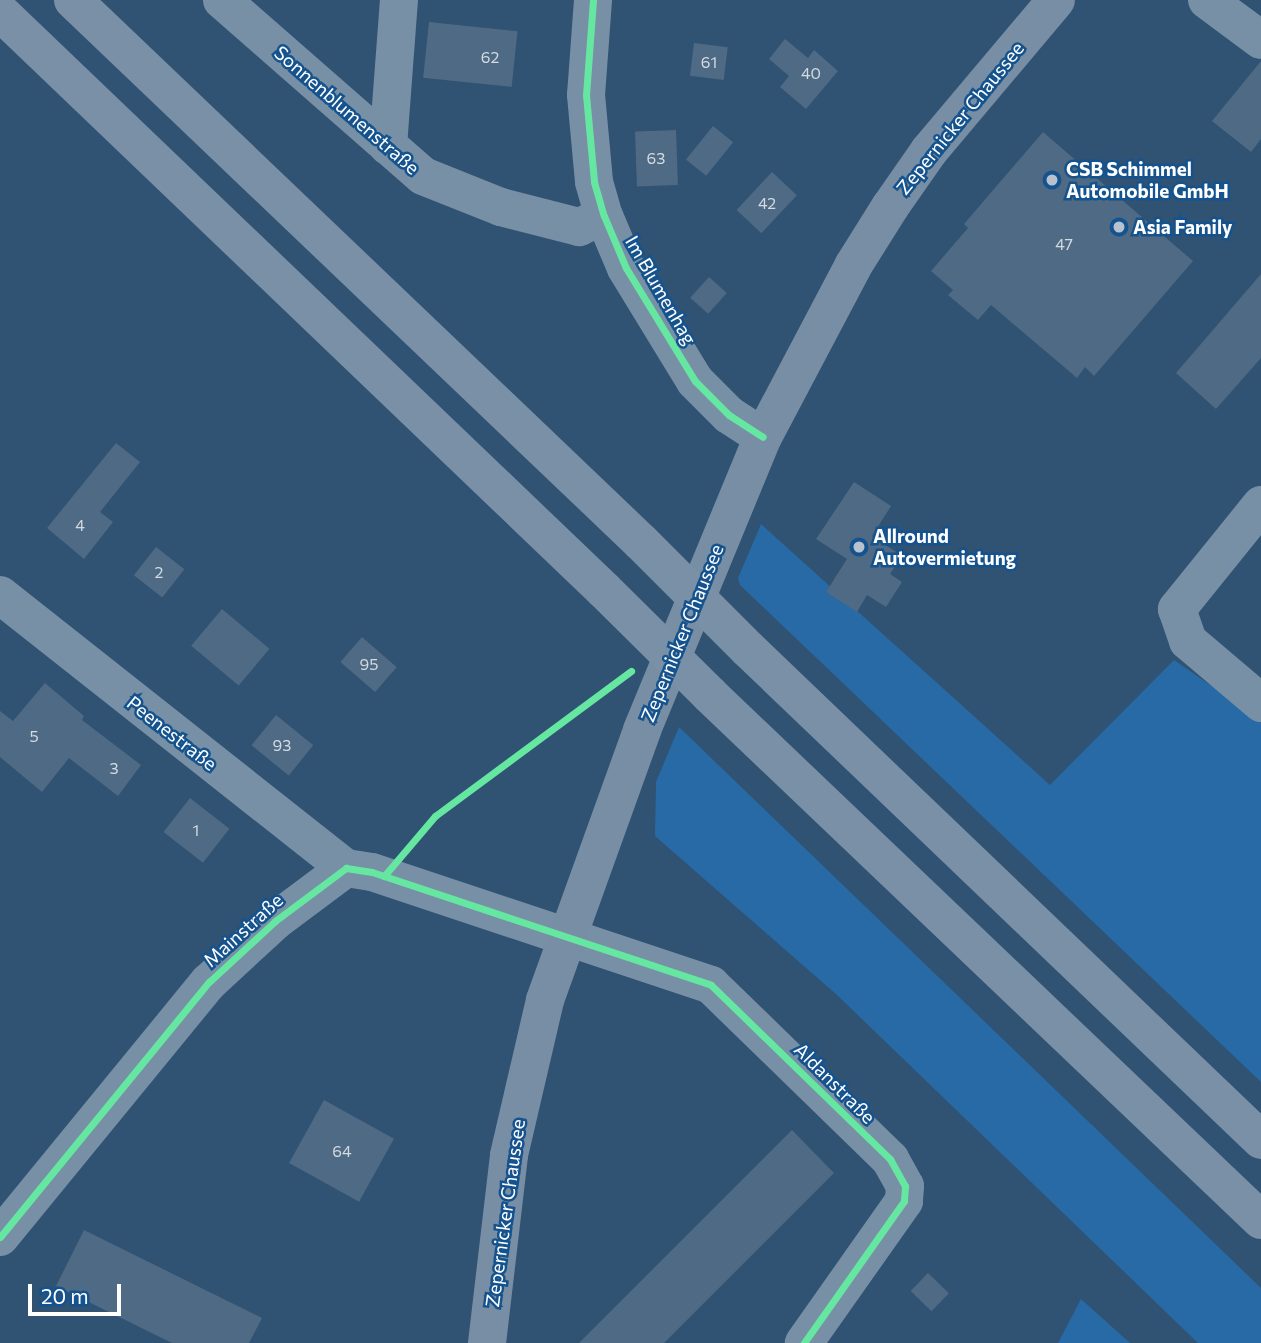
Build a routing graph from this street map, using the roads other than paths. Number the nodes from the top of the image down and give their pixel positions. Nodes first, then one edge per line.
1 (73, 0) edge
2 (222, 0) edge
3 (399, 0) edge
4 (593, 0) edge
5 (1056, 0) edge
6 (1207, 0) edge
7 (0, 12) edge
8 (1261, 40) edge
9 (388, 146) junction
10 (604, 216) junction
11 (763, 437) junction
12 (1261, 505) edge
13 (0, 595) edge
14 (1261, 703) edge
15 (346, 868) junction
16 (565, 936) junction
17 (1261, 1140) edge
18 (1261, 1220) edge
19 (0, 1237) edge
20 (487, 1343) edge
21 (804, 1343) edge

1 - 17 highway, bridge
2 - 9 street, Sonnenblumenstraße
3 - 9 street
4 - 10 street, Im Blumenhag
5 - 11 main road, Zepernicker Chaussee
6 - 8 street
7 - 18 highway, bridge
9 - 10 street, Sonnenblumenstraße
10 - 11 street, Im Blumenhag
11 - 16 main road, Zepernicker Chaussee
12 - 14 street
13 - 15 street, Peenestraße
15 - 16 street
15 - 19 street, Mainstraße
16 - 20 main road, Zepernicker Chaussee
16 - 21 street, Aldanstraße

